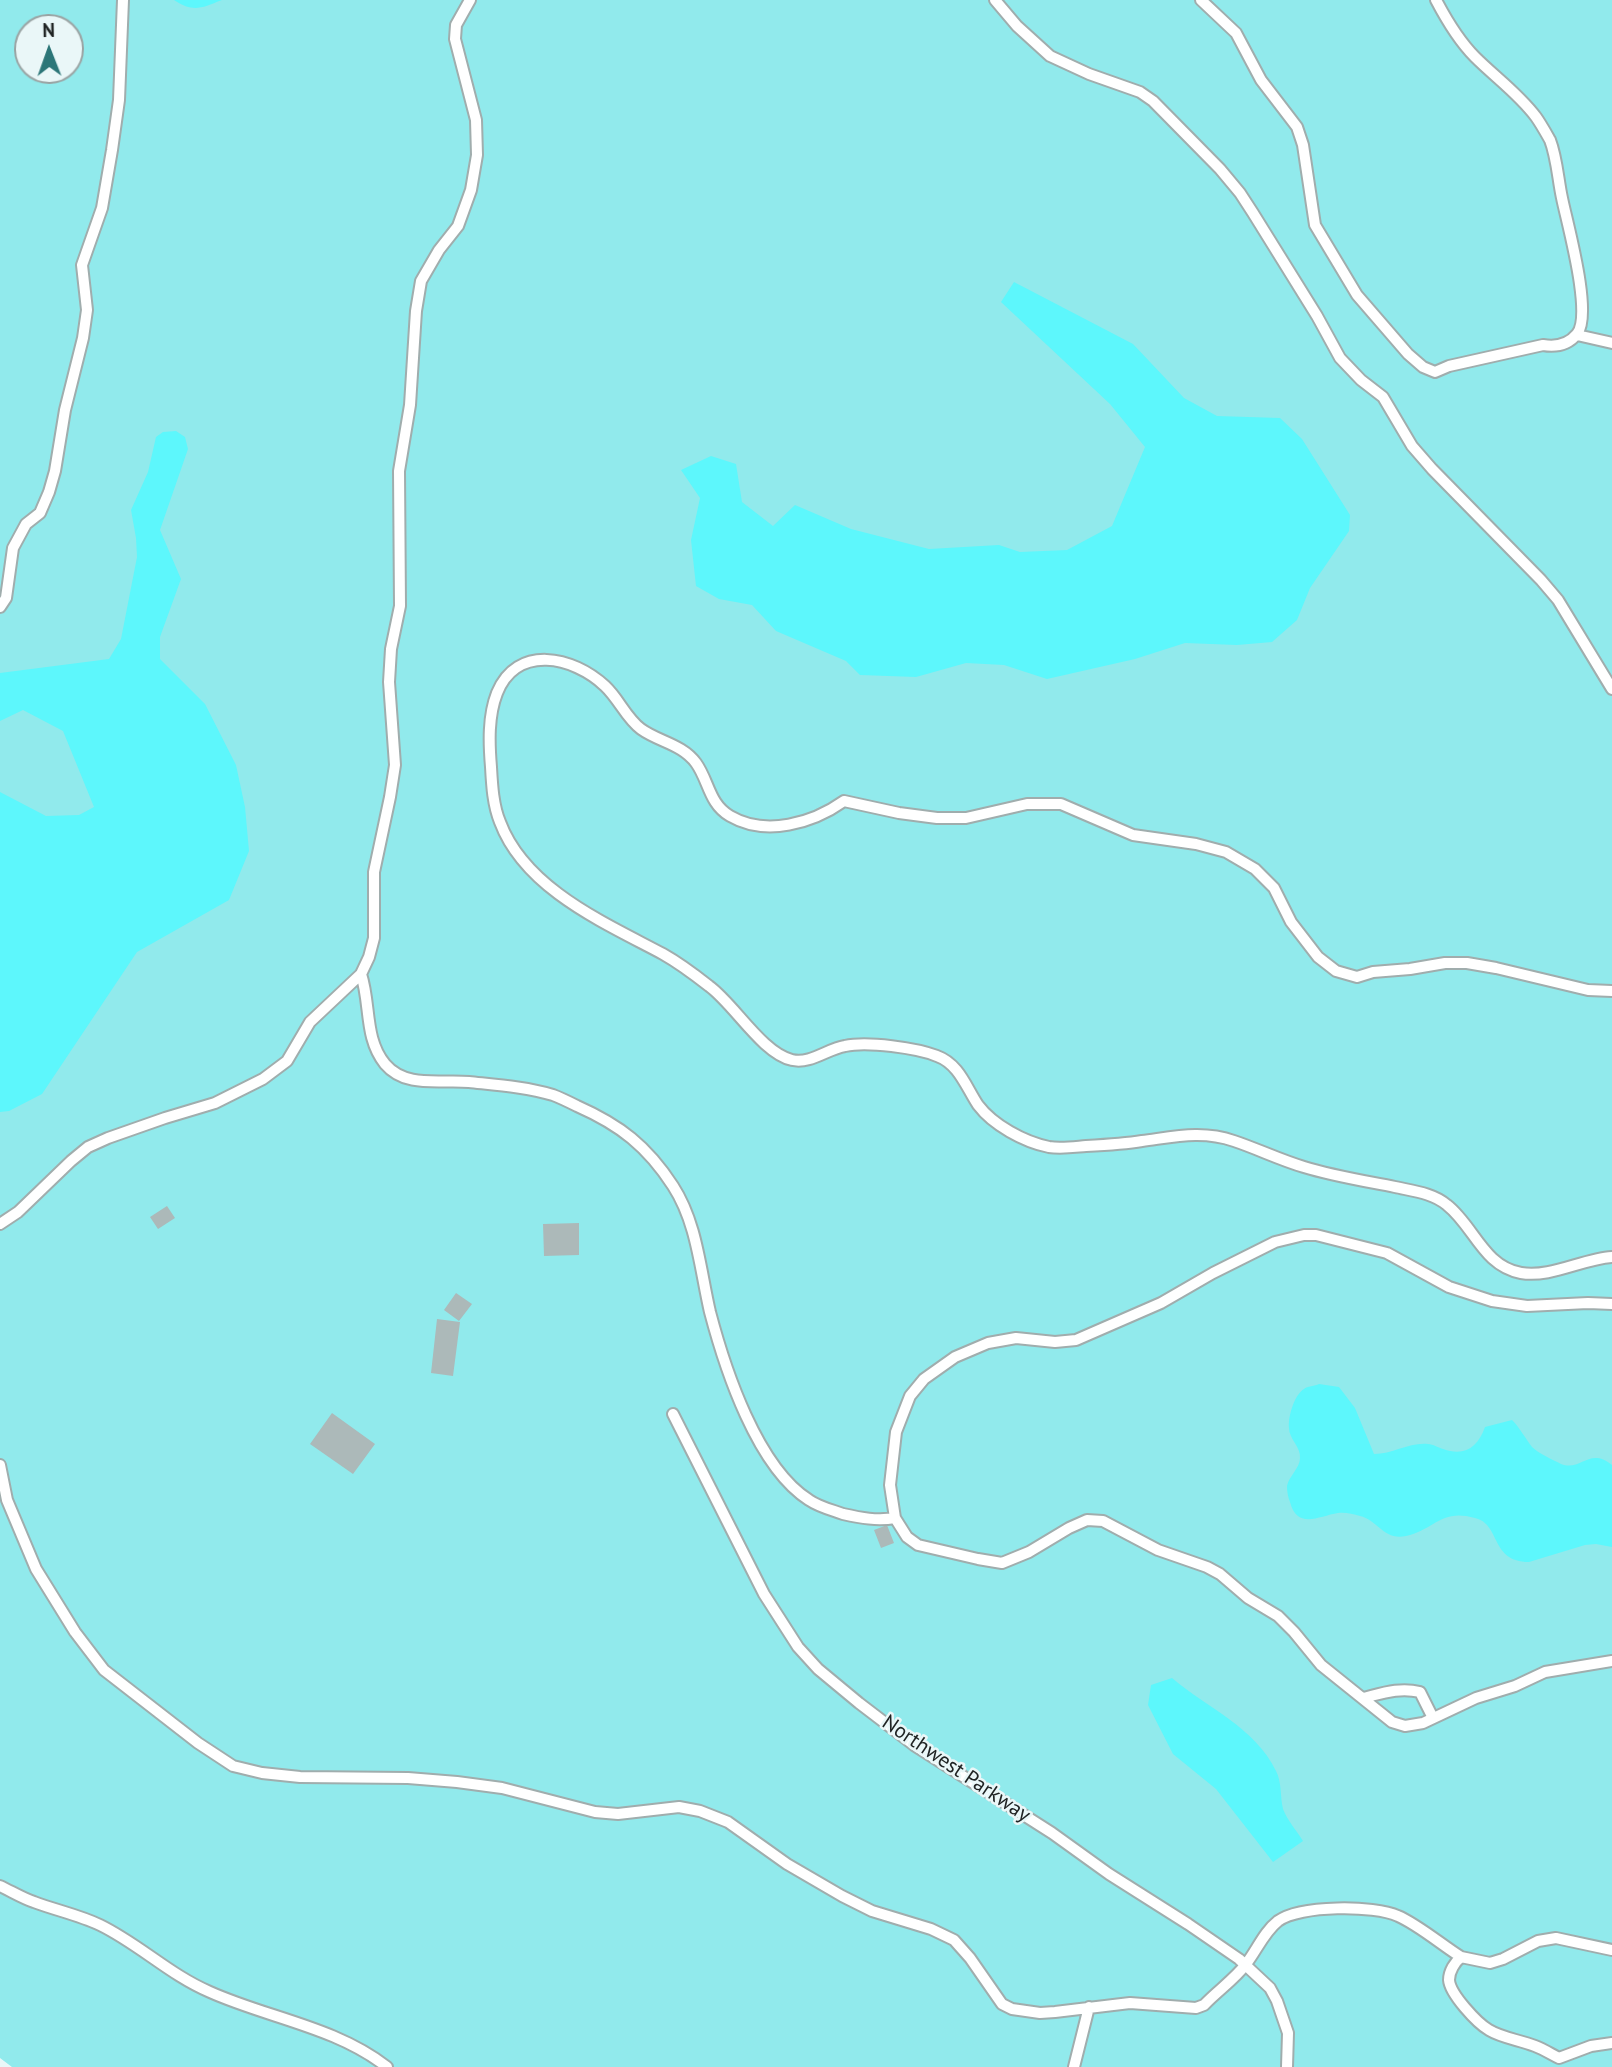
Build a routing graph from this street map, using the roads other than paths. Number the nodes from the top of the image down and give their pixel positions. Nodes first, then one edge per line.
1 (123, 0) edge
2 (470, 0) edge
3 (995, 0) edge
4 (1200, 0) edge
5 (1436, 0) edge
6 (1577, 335) junction
7 (1612, 343) edge
8 (0, 607) edge
9 (1612, 689) edge
10 (361, 974) junction
11 (1612, 991) edge
12 (0, 1224) edge
13 (1612, 1257) edge
14 (1612, 1304) edge
15 (673, 1414) dead end
16 (0, 1465) edge
17 (895, 1518) junction
18 (1612, 1661) edge
19 (1363, 1698) junction
20 (1433, 1718) junction
21 (0, 1886) edge
22 (1612, 1950) edge
23 (1461, 1957) junction
24 (1245, 1965) junction
25 (1089, 2007) junction
26 (1612, 2043) edge
27 (1558, 2062) edge
28 (387, 2067) edge
29 (1074, 2067) edge
30 (1287, 2067) edge

1 - 8 lane
2 - 10 lane
3 - 9 lane
4 - 6 lane
5 - 6 lane
6 - 7 lane
10 - 12 lane
10 - 17 lane
11 - 13 lane
14 - 17 lane
15 - 24 lane, Northwest Parkway
16 - 25 lane
17 - 19 lane
18 - 20 lane
19 - 20 lane
19 - 20 lane
21 - 28 lane
22 - 23 lane
23 - 24 lane
23 - 27 lane
24 - 25 lane
24 - 30 lane, Northwest Parkway
25 - 29 lane
26 - 27 lane

